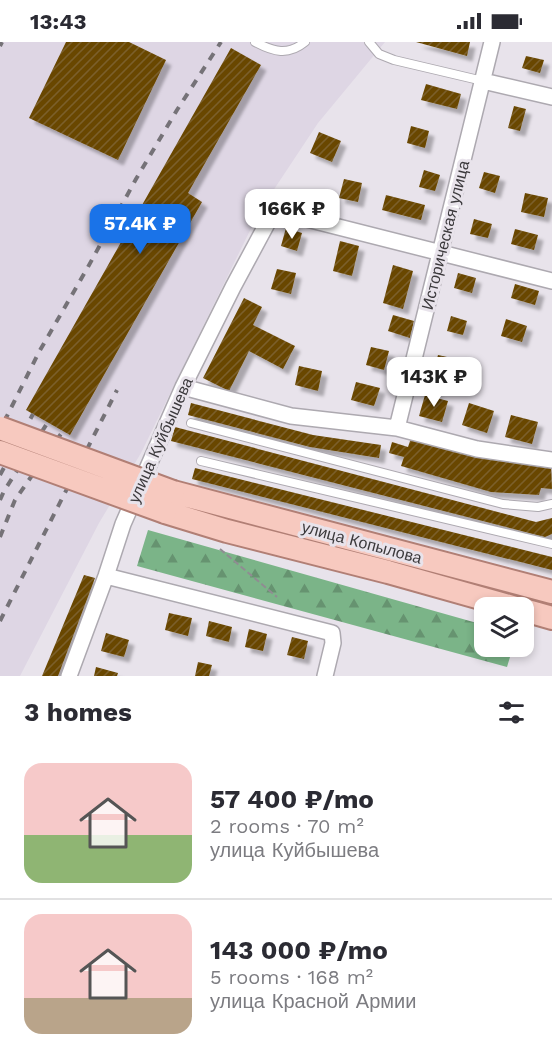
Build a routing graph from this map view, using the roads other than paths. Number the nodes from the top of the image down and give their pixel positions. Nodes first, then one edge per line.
1 (255, 42) edge
2 (305, 42) edge
3 (369, 42) edge
4 (492, 42) edge
5 (483, 81) junction
6 (552, 97) edge
7 (441, 252) junction
8 (552, 281) edge
9 (183, 387) junction
10 (191, 423) dead end
11 (397, 428) junction
12 (0, 429) edge
13 (0, 452) edge
14 (552, 460) edge
15 (201, 461) dead end
16 (169, 502) junction
17 (552, 504) edge
18 (552, 544) edge
19 (106, 576) junction
20 (552, 592) edge
21 (477, 597) edge
22 (534, 613) edge
23 (552, 618) edge
24 (69, 676) edge
25 (325, 676) edge

1 - 2 lane
3 - 5 lane
4 - 5 street, Историческая улица
5 - 6 street
5 - 7 street, Историческая улица
7 - 8 street
7 - 9 street, улица Куйбышева
7 - 11 street, Историческая улица
9 - 11 street
9 - 19 street, улица Куйбышева
10 - 17 lane
11 - 14 street
12 - 16 main road, bridge
13 - 16 main road, bridge
15 - 18 lane
16 - 20 main road, улица Копылова
16 - 21 main road, улица Копылова
19 - 24 street, улица Куйбышева
19 - 25 street
22 - 23 main road

